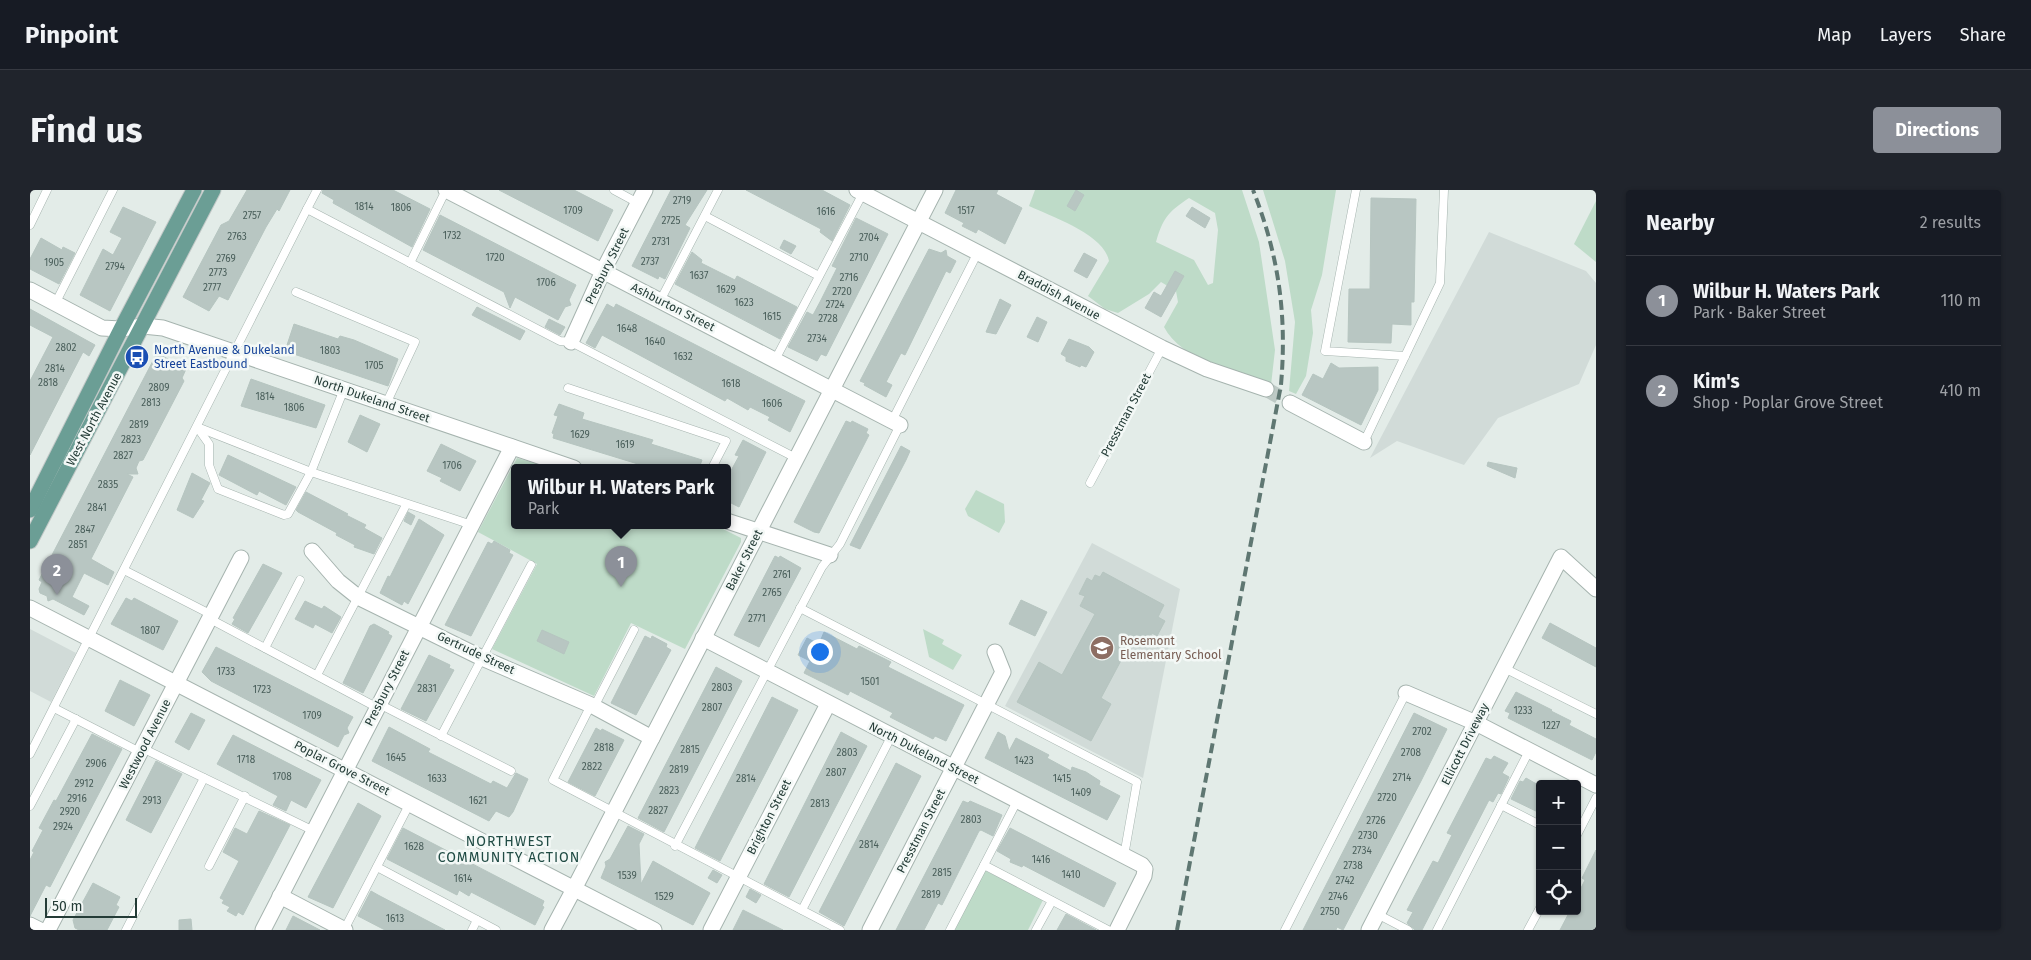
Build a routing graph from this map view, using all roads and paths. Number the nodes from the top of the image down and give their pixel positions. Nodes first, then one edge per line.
1 (47, 190) edge
2 (113, 190) edge
3 (194, 190) edge
4 (213, 190) edge
5 (317, 190) edge
6 (446, 190) edge
7 (614, 190) edge
8 (718, 190) edge
9 (935, 190) edge
10 (1356, 190) edge
11 (1444, 190) edge
12 (860, 192) edge
13 (642, 196) edge
14 (307, 209) junction
15 (704, 216) junction
16 (919, 222) junction
17 (30, 225) edge
18 (978, 252) junction
19 (410, 263) junction
20 (603, 271) junction
21 (819, 276) junction
22 (30, 290) edge
23 (296, 292) dead end
24 (660, 301) junction
25 (55, 304) junction
26 (143, 326) junction
27 (121, 329) junction
28 (571, 342) junction
29 (1162, 348) junction
30 (236, 352) junction
31 (1405, 356) junction
32 (775, 360) junction
33 (568, 388) dead end
34 (344, 389) junction
35 (832, 389) junction
36 (1266, 390) tunnel mouth
37 (1290, 403) tunnel mouth
38 (386, 404) junction
39 (896, 423) junction
40 (197, 427) junction
41 (1364, 442) joint
42 (512, 447) junction
43 (796, 458) junction
44 (562, 464) edge
45 (714, 464) edge
46 (311, 472) junction
47 (1090, 482) dead end
48 (406, 505) junction
49 (30, 510) edge
50 (731, 522) edge
51 (472, 526) junction
52 (758, 532) junction
53 (30, 542) edge
54 (312, 551) dead end
55 (830, 555) junction
56 (241, 558) dead end
57 (531, 565) dead end
58 (124, 570) junction
59 (300, 580) dead end
60 (1596, 589) edge
61 (358, 596) junction
62 (30, 608) edge
63 (800, 608) junction
64 (211, 617) junction
65 (419, 627) junction
66 (634, 630) dead end
67 (89, 638) junction
68 (703, 638) junction
69 (265, 648) junction
70 (995, 652) dead end
71 (482, 658) junction
72 (1504, 668) junction
73 (766, 671) junction
74 (316, 675) junction
75 (176, 683) junction
76 (1406, 693) joint
77 (828, 704) junction
78 (986, 705) junction
79 (378, 706) junction
80 (593, 706) junction
81 (54, 708) junction
82 (1596, 714) edge
83 (76, 719) junction
84 (1476, 723) junction
85 (441, 736) junction
86 (891, 736) junction
87 (652, 738) junction
88 (141, 750) junction
89 (1530, 751) junction
90 (30, 754) edge
91 (953, 768) junction
92 (346, 769) junction
93 (511, 771) dead end
94 (204, 778) junction
95 (1596, 785) edge
96 (245, 796) junction
97 (1596, 798) edge
98 (1017, 801) junction
99 (410, 803) junction
100 (1502, 805) junction
101 (30, 806) edge
102 (613, 813) junction
103 (1536, 823) edge
104 (1581, 827) edge
105 (314, 832) junction
106 (676, 846) junction
107 (1124, 856) junction
108 (984, 865) junction
109 (209, 866) dead end
110 (377, 867) junction
111 (738, 878) junction
112 (574, 889) junction
113 (280, 896) junction
114 (1052, 901) junction
115 (802, 910) junction
116 (1377, 914) junction
117 (1536, 915) edge
118 (477, 920) junction
119 (30, 925) edge
120 (40, 930) edge
121 (48, 930) edge
122 (126, 930) edge
123 (263, 930) edge
124 (345, 930) edge
125 (472, 930) edge
126 (496, 930) edge
127 (552, 930) edge
128 (654, 930) edge
129 (711, 930) edge
130 (840, 930) edge
131 (870, 930) edge
132 (950, 930) edge
133 (1036, 930) edge
134 (1108, 930) edge
135 (1117, 930) edge
136 (1285, 930) edge
137 (1369, 930) edge
138 (1408, 930) edge
139 (1437, 930) edge
140 (1528, 930) edge

1 - 17 lane
2 - 25 lane
3 - 27 main road, West North Avenue
4 - 26 main road, West North Avenue
5 - 14 lane
6 - 19 lane
6 - 20 street, Ashburton Street
7 - 13 lane
8 - 15 lane
9 - 16 street, Baker Street
10 - 31 lane
11 - 31 lane
12 - 16 street, Braddish Avenue
12 - 21 lane
13 - 20 street, Presbury Street
14 - 19 lane
14 - 30 lane
15 - 21 lane
15 - 24 lane
16 - 18 street, Braddish Avenue
16 - 35 street, Baker Street
18 - 29 street, Braddish Avenue
18 - 39 lane
19 - 28 lane
20 - 24 street, Ashburton Street
20 - 28 street, Presbury Street
21 - 32 lane
22 - 25 street, North Dukeland Street
23 - 38 lane
24 - 32 street, Ashburton Street
25 - 27 street, North Dukeland Street
26 - 27 street, North Dukeland Street
26 - 30 street, North Dukeland Street
26 - 53 main road, West North Avenue
27 - 49 main road, West North Avenue
28 - 43 lane
29 - 36 street, Braddish Avenue
29 - 47 lane, Presstman Street
30 - 34 street, North Dukeland Street
30 - 40 lane
31 - 41 lane
32 - 35 street, Ashburton Street
33 - 45 lane
34 - 38 street, North Dukeland Street
34 - 46 lane
35 - 39 street, Ashburton Street
35 - 43 street, Baker Street
37 - 41 street
38 - 42 street, North Dukeland Street
39 - 55 lane
40 - 46 lane
40 - 46 lane
40 - 58 lane
42 - 44 street, North Dukeland Street
42 - 51 street, Presbury Street
43 - 52 street, Baker Street
46 - 48 lane
48 - 51 lane
48 - 61 lane
50 - 52 street
51 - 65 street, Presbury Street
52 - 55 street
52 - 68 street, Baker Street
54 - 61 street, Gertrude Street
55 - 63 lane
56 - 64 street, Westwood Avenue
57 - 71 lane
58 - 64 lane
58 - 67 lane
59 - 69 lane
60 - 72 street, Ellicott Driveway
61 - 65 street, Gertrude Street
61 - 74 lane
62 - 67 street, Poplar Grove Street
63 - 73 lane
63 - 78 lane
64 - 69 lane
64 - 75 street, Westwood Avenue
65 - 71 street, Gertrude Street
65 - 79 street, Presbury Street
66 - 80 lane
67 - 75 street, Poplar Grove Street
67 - 81 lane
68 - 73 street, North Dukeland Street
68 - 87 street, Baker Street
69 - 74 lane
70 - 78 street, Presstman Street
71 - 80 street, Gertrude Street
71 - 85 lane
72 - 82 lane
72 - 84 street, Ellicott Driveway
73 - 77 street, North Dukeland Street
73 - 106 lane
74 - 79 lane
75 - 88 street, Westwood Avenue
75 - 92 street, Poplar Grove Street
76 - 84 street
76 - 136 lane
77 - 86 street, North Dukeland Street
77 - 111 street, Brighton Street
78 - 91 street, Presstman Street
78 - 107 lane
79 - 85 lane
79 - 92 street, Presbury Street
80 - 87 street, Gertrude Street
80 - 102 lane
81 - 83 lane
81 - 90 lane
83 - 88 lane
83 - 101 lane
84 - 89 street
84 - 116 street, Ellicott Driveway
85 - 93 lane
86 - 91 street, North Dukeland Street
86 - 115 lane
87 - 102 street, Baker Street
88 - 94 lane
88 - 121 street, Westwood Avenue
89 - 95 street
89 - 100 lane
91 - 98 street, North Dukeland Street
91 - 131 street, Presstman Street
92 - 99 street, Poplar Grove Street
92 - 105 street, Presbury Street
94 - 96 lane
94 - 122 lane
96 - 105 lane
96 - 109 lane
97 - 104 lane
98 - 107 street, North Dukeland Street
98 - 108 lane
99 - 110 lane
99 - 112 street, Poplar Grove Street
100 - 103 lane
100 - 139 lane
102 - 106 lane
102 - 112 street, Baker Street
105 - 113 street, Presbury Street
106 - 111 lane
107 - 135 street, North Dukeland Street
108 - 114 lane
108 - 132 lane
110 - 118 lane
110 - 124 lane
111 - 115 lane
111 - 129 street, Brighton Street
112 - 127 street, Baker Street
112 - 128 street, Poplar Grove Street
113 - 123 street, Presbury Street
113 - 124 street
114 - 133 lane
114 - 134 lane
115 - 130 lane
116 - 137 street, Ellicott Driveway
116 - 138 lane
117 - 140 lane
118 - 125 lane
118 - 126 lane
119 - 120 street

